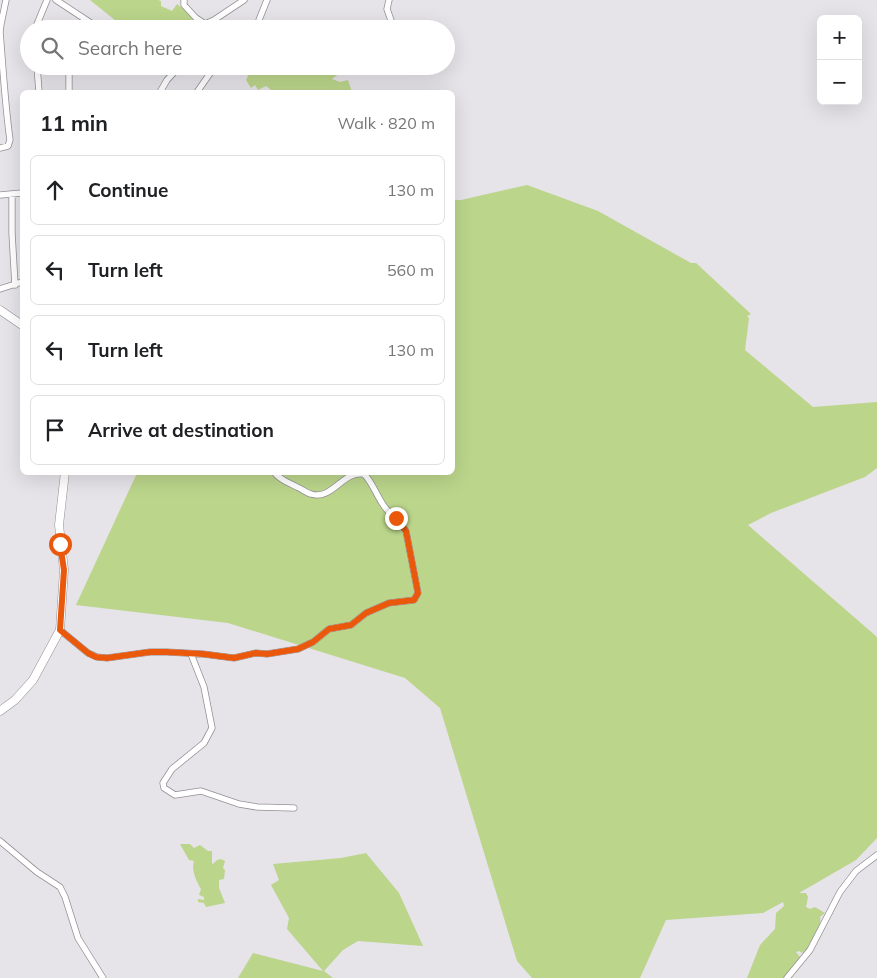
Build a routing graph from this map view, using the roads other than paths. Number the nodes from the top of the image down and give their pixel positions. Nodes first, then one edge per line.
1 (6, 0) edge
2 (46, 0) edge
3 (56, 0) edge
4 (184, 0) edge
5 (244, 0) edge
6 (267, 0) edge
7 (389, 0) edge
8 (39, 20) edge
9 (86, 20) edge
10 (199, 20) edge
11 (214, 20) edge
12 (259, 20) edge
13 (391, 20) edge
14 (38, 75) edge
15 (69, 75) edge
16 (172, 75) edge
17 (209, 75) edge
18 (39, 90) edge
19 (69, 90) edge
20 (161, 90) edge
21 (198, 90) edge
22 (0, 148) edge
23 (20, 193) edge
24 (12, 195) junction
25 (0, 196) edge
26 (20, 283) edge
27 (15, 285) junction
28 (0, 290) edge
29 (0, 310) edge
30 (20, 324) edge
31 (65, 475) edge
32 (277, 475) edge
33 (353, 475) edge
34 (365, 475) edge
35 (60, 630) junction
36 (191, 654) junction
37 (0, 711) edge
38 (294, 808) dead end
39 (0, 841) edge
40 (877, 855) edge
41 (103, 978) edge
42 (787, 978) edge

1 - 22 street
2 - 8 street
3 - 9 street
4 - 10 street
5 - 11 street
6 - 12 street
7 - 13 street
14 - 18 street
15 - 19 street
16 - 20 street
17 - 21 street
23 - 24 street
24 - 25 street
24 - 27 street
26 - 27 street
27 - 28 street
29 - 30 main road
31 - 35 main road
32 - 33 street
34 - 36 street
35 - 36 street
35 - 37 main road
36 - 38 street
39 - 41 street
40 - 42 street

